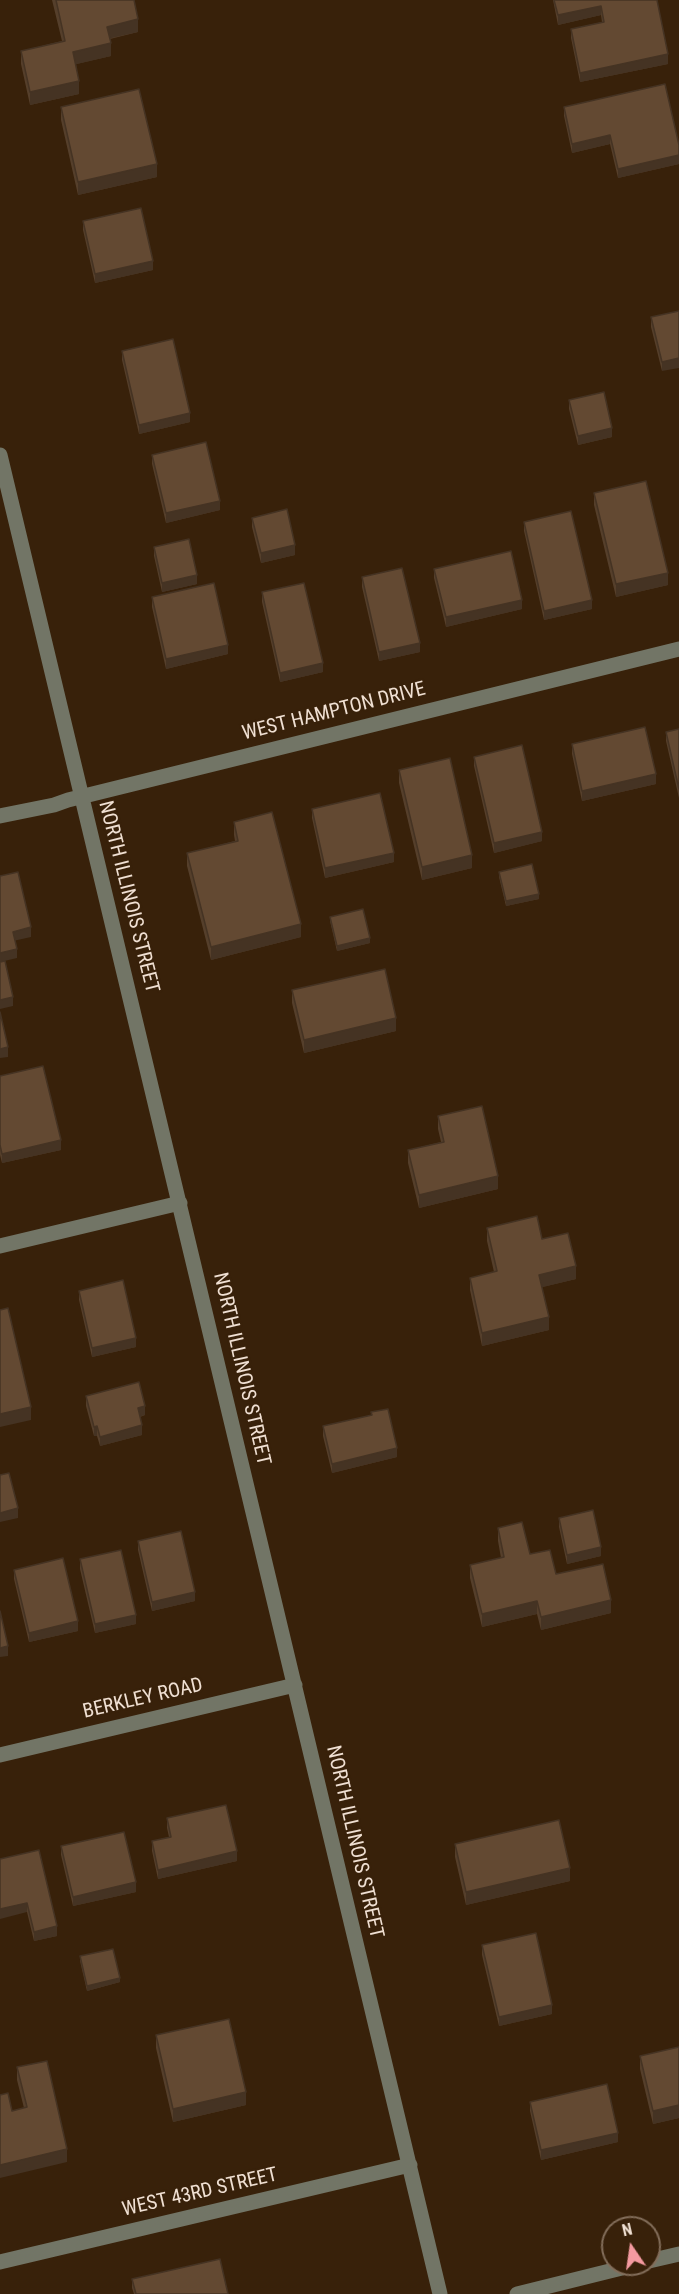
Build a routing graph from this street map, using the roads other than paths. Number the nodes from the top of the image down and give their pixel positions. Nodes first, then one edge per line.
1 (0, 455) edge
2 (679, 649) edge
3 (82, 796) junction
4 (0, 816) edge
5 (180, 1203) junction
6 (0, 1246) edge
7 (295, 1685) junction
8 (0, 1755) edge
9 (410, 2165) junction
10 (679, 2254) edge
11 (661, 2258) edge
12 (0, 2262) edge
13 (601, 2273) edge
14 (440, 2294) edge
15 (517, 2294) edge

1 - 3 street, NORTH ILLINOIS STREET
2 - 3 street, WEST HAMPTON DRIVE
3 - 4 street, WEST HAMPTON DRIVE
3 - 5 street, NORTH ILLINOIS STREET
5 - 6 street
5 - 7 street, NORTH ILLINOIS STREET
7 - 8 street, BERKLEY ROAD
7 - 9 street, NORTH ILLINOIS STREET
9 - 12 street, WEST 43RD STREET
9 - 14 street, NORTH ILLINOIS STREET
10 - 11 street
13 - 15 street

